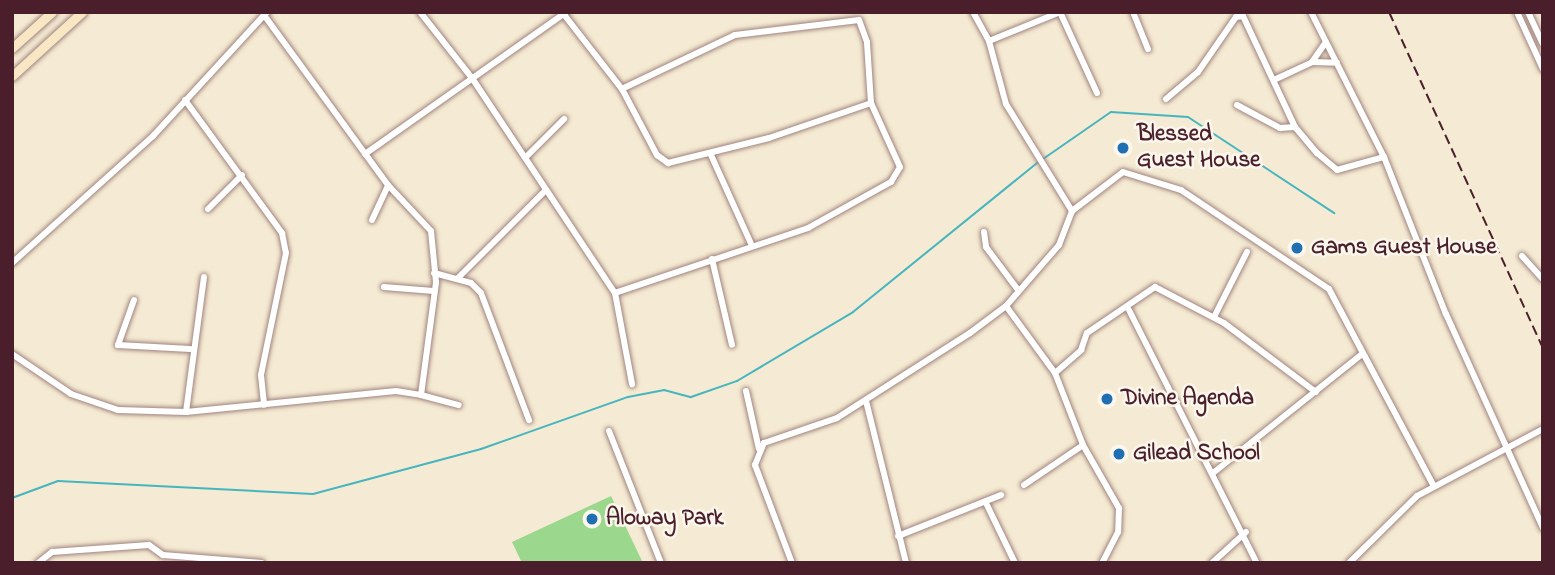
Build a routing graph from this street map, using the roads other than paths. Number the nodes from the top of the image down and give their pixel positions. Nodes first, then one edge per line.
1 (52, 12) edge
2 (82, 12) edge
3 (420, 12) edge
4 (972, 12) edge
5 (1060, 12) edge
6 (1133, 12) edge
7 (1311, 12) edge
8 (1517, 12) edge
9 (1528, 12) edge
10 (564, 13) edge
11 (265, 14) edge
12 (989, 41) junction
13 (1326, 42) junction
14 (1543, 44) edge
15 (12, 48) edge
16 (1148, 49) dead end
17 (1312, 62) junction
18 (1337, 63) junction
19 (1543, 69) edge
20 (12, 76) edge
21 (472, 78) junction
22 (1276, 79) junction
23 (622, 89) junction
24 (1097, 93) dead end
25 (1166, 99) dead end
26 (185, 100) junction
27 (871, 103) junction
28 (1237, 105) dead end
29 (564, 118) dead end
30 (1295, 127) junction
31 (365, 155) junction
32 (710, 155) junction
33 (526, 157) junction
34 (1384, 157) junction
35 (242, 175) junction
36 (388, 185) junction
37 (544, 192) junction
38 (208, 209) dead end
39 (1072, 211) junction
40 (372, 220) dead end
41 (984, 232) dead end
42 (752, 246) junction
43 (1247, 252) dead end
44 (1522, 256) dead end
45 (712, 259) junction
46 (12, 263) edge
47 (434, 273) junction
48 (204, 277) dead end
49 (458, 278) junction
50 (1543, 279) edge
51 (384, 287) dead end
52 (1018, 290) junction
53 (434, 291) junction
54 (615, 293) junction
55 (134, 300) dead end
56 (1006, 306) junction
57 (1129, 310) junction
58 (1214, 317) junction
59 (732, 345) dead end
60 (190, 349) junction
61 (12, 354) edge
62 (1362, 355) junction
63 (1055, 373) junction
64 (632, 384) dead end
65 (746, 391) dead end
66 (1316, 392) junction
67 (421, 395) junction
68 (866, 401) junction
69 (264, 405) junction
70 (459, 405) dead end
71 (186, 412) junction
72 (528, 420) dead end
73 (1543, 429) edge
74 (609, 431) dead end
75 (1083, 445) junction
76 (1507, 446) junction
77 (759, 449) junction
78 (1213, 473) junction
79 (1024, 485) dead end
80 (1433, 485) junction
81 (1001, 495) dead end
82 (986, 505) junction
83 (1543, 528) edge
84 (1246, 532) junction
85 (898, 536) junction
86 (164, 559) edge
87 (38, 563) edge
88 (262, 563) edge
89 (661, 563) edge
90 (792, 563) edge
91 (906, 563) edge
92 (1015, 563) edge
93 (1102, 563) edge
94 (1212, 563) edge
95 (1256, 563) edge
96 (1349, 563) edge

1 - 15 main road
2 - 20 main road
3 - 21 street
4 - 12 street
5 - 12 street
5 - 24 street
6 - 16 street
7 - 13 street
8 - 19 street
9 - 14 street
10 - 21 street
10 - 23 street
11 - 26 street
11 - 31 street
12 - 39 street
13 - 17 street
13 - 18 street
17 - 18 street
17 - 22 street
18 - 34 street
21 - 31 street
21 - 33 street
22 - 25 street
22 - 30 street
23 - 27 street
23 - 32 street
26 - 35 street
26 - 46 street
27 - 32 street
27 - 42 street
28 - 30 street
29 - 33 street
30 - 34 street
31 - 36 street
32 - 42 street
33 - 37 street
34 - 76 street
35 - 38 street
35 - 69 street
36 - 40 street
36 - 47 street
37 - 49 street
37 - 54 street
39 - 52 street
39 - 62 street
41 - 52 street
42 - 45 street
43 - 58 street
44 - 50 street
45 - 54 street
45 - 59 street
47 - 49 street
47 - 53 street
48 - 60 street
49 - 72 street
51 - 53 street
52 - 56 street
53 - 67 street
54 - 64 street
55 - 60 street
56 - 63 street
56 - 68 street
57 - 58 street
57 - 63 street
57 - 78 street
58 - 66 street
60 - 71 street
61 - 71 street
62 - 66 street
62 - 80 street
63 - 75 street
65 - 77 street
66 - 78 street
67 - 69 street
67 - 70 street
68 - 77 street
68 - 85 street
69 - 71 street
73 - 76 street
74 - 89 street
75 - 79 street
75 - 93 street
76 - 80 street
76 - 83 street
77 - 90 street
78 - 84 street
80 - 96 street
81 - 82 street
82 - 85 street
82 - 92 street
84 - 94 street
84 - 95 street
85 - 91 street
86 - 87 street
86 - 88 street

